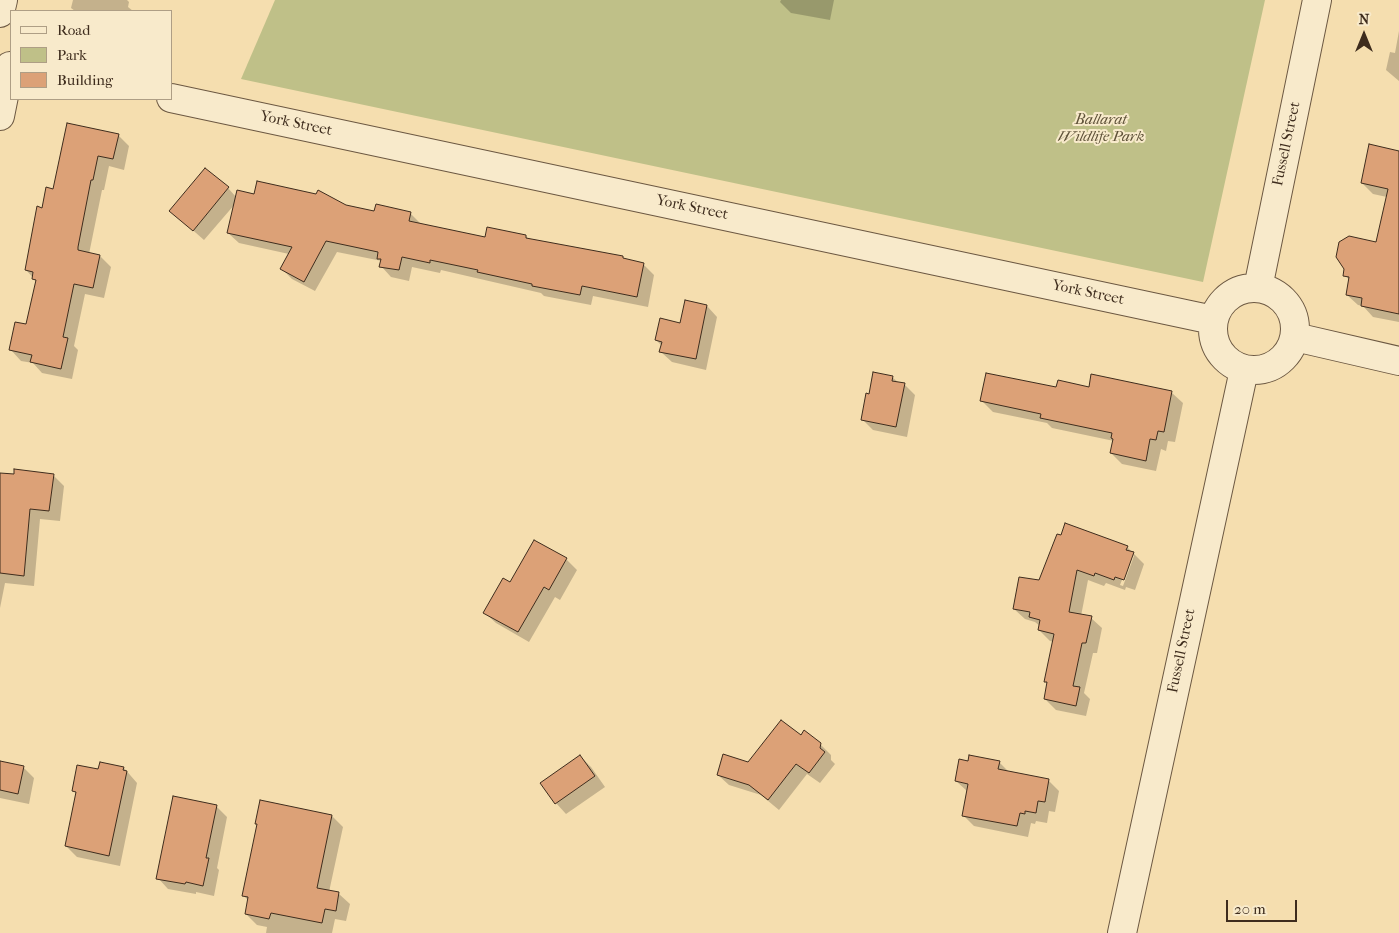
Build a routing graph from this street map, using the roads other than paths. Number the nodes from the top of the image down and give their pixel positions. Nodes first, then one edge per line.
1 (2, 0) edge
2 (1317, 0) edge
3 (0, 12) edge
4 (7, 65) edge
5 (172, 98) edge
6 (0, 116) edge
7 (1258, 288) junction
8 (1213, 320) junction
9 (1295, 336) junction
10 (1399, 361) edge
11 (1244, 370) junction
12 (1122, 933) edge

1 - 3 street
2 - 7 street, Fussell Street
4 - 6 street
5 - 8 street, York Street
7 - 8 street
7 - 9 street
8 - 11 street
9 - 10 street
9 - 11 street
11 - 12 street, Fussell Street

